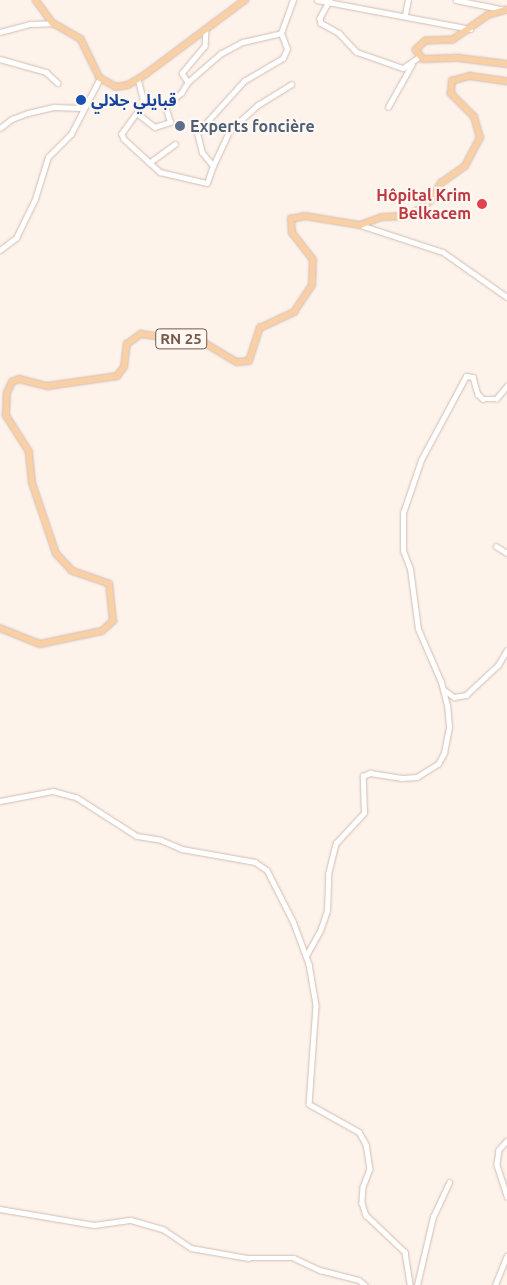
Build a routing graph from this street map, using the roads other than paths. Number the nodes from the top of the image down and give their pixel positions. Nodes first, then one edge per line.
1 (36, 0) edge
2 (244, 0) edge
3 (293, 0) edge
4 (317, 0) edge
5 (408, 0) edge
6 (456, 0) edge
7 (470, 1) edge
8 (329, 2) edge
9 (506, 10) edge
10 (405, 15) junction
11 (53, 23) junction
12 (206, 29) junction
13 (470, 29) junction
14 (0, 32) edge
15 (281, 33) junction
16 (419, 58) junction
17 (0, 59) edge
18 (412, 64) junction
19 (507, 64) edge
20 (100, 78) junction
21 (138, 79) junction
22 (507, 81) edge
23 (188, 82) junction
24 (58, 84) dead end
25 (291, 84) dead end
26 (388, 107) dead end
27 (82, 108) junction
28 (137, 113) junction
29 (0, 128) edge
30 (174, 144) dead end
31 (149, 163) junction
32 (213, 166) junction
33 (360, 225) junction
34 (0, 250) edge
35 (507, 297) edge
36 (507, 386) edge
37 (496, 546) dead end
38 (507, 553) edge
39 (0, 628) edge
40 (507, 650) edge
41 (443, 690) junction
42 (0, 801) edge
43 (306, 956) junction
44 (507, 1141) edge
45 (449, 1182) dead end
46 (507, 1189) edge
47 (507, 1196) edge
48 (0, 1209) edge
49 (507, 1256) edge
50 (365, 1285) edge
51 (410, 1285) edge
52 (417, 1285) edge
53 (495, 1285) edge

1 - 11 main road
2 - 12 main road
3 - 15 street
4 - 8 street
5 - 10 street
6 - 7 street
7 - 9 street
8 - 10 street
8 - 18 street
9 - 13 main road
10 - 13 street
11 - 14 street
11 - 20 main road
12 - 21 main road
12 - 23 street
13 - 16 main road
15 - 23 street
15 - 32 street
16 - 18 street
16 - 19 main road
17 - 24 street
18 - 26 street
20 - 21 main road
20 - 27 street
21 - 28 street
22 - 33 main road, RN 25
23 - 28 street
25 - 32 street
27 - 29 street
27 - 34 street
28 - 31 street
30 - 31 street
31 - 32 street
33 - 35 street
33 - 39 main road, RN 25
36 - 41 street
37 - 38 street
40 - 41 street
41 - 43 street
42 - 43 street
43 - 51 street
44 - 46 street
45 - 52 street
46 - 47 street
48 - 50 street
49 - 53 street

